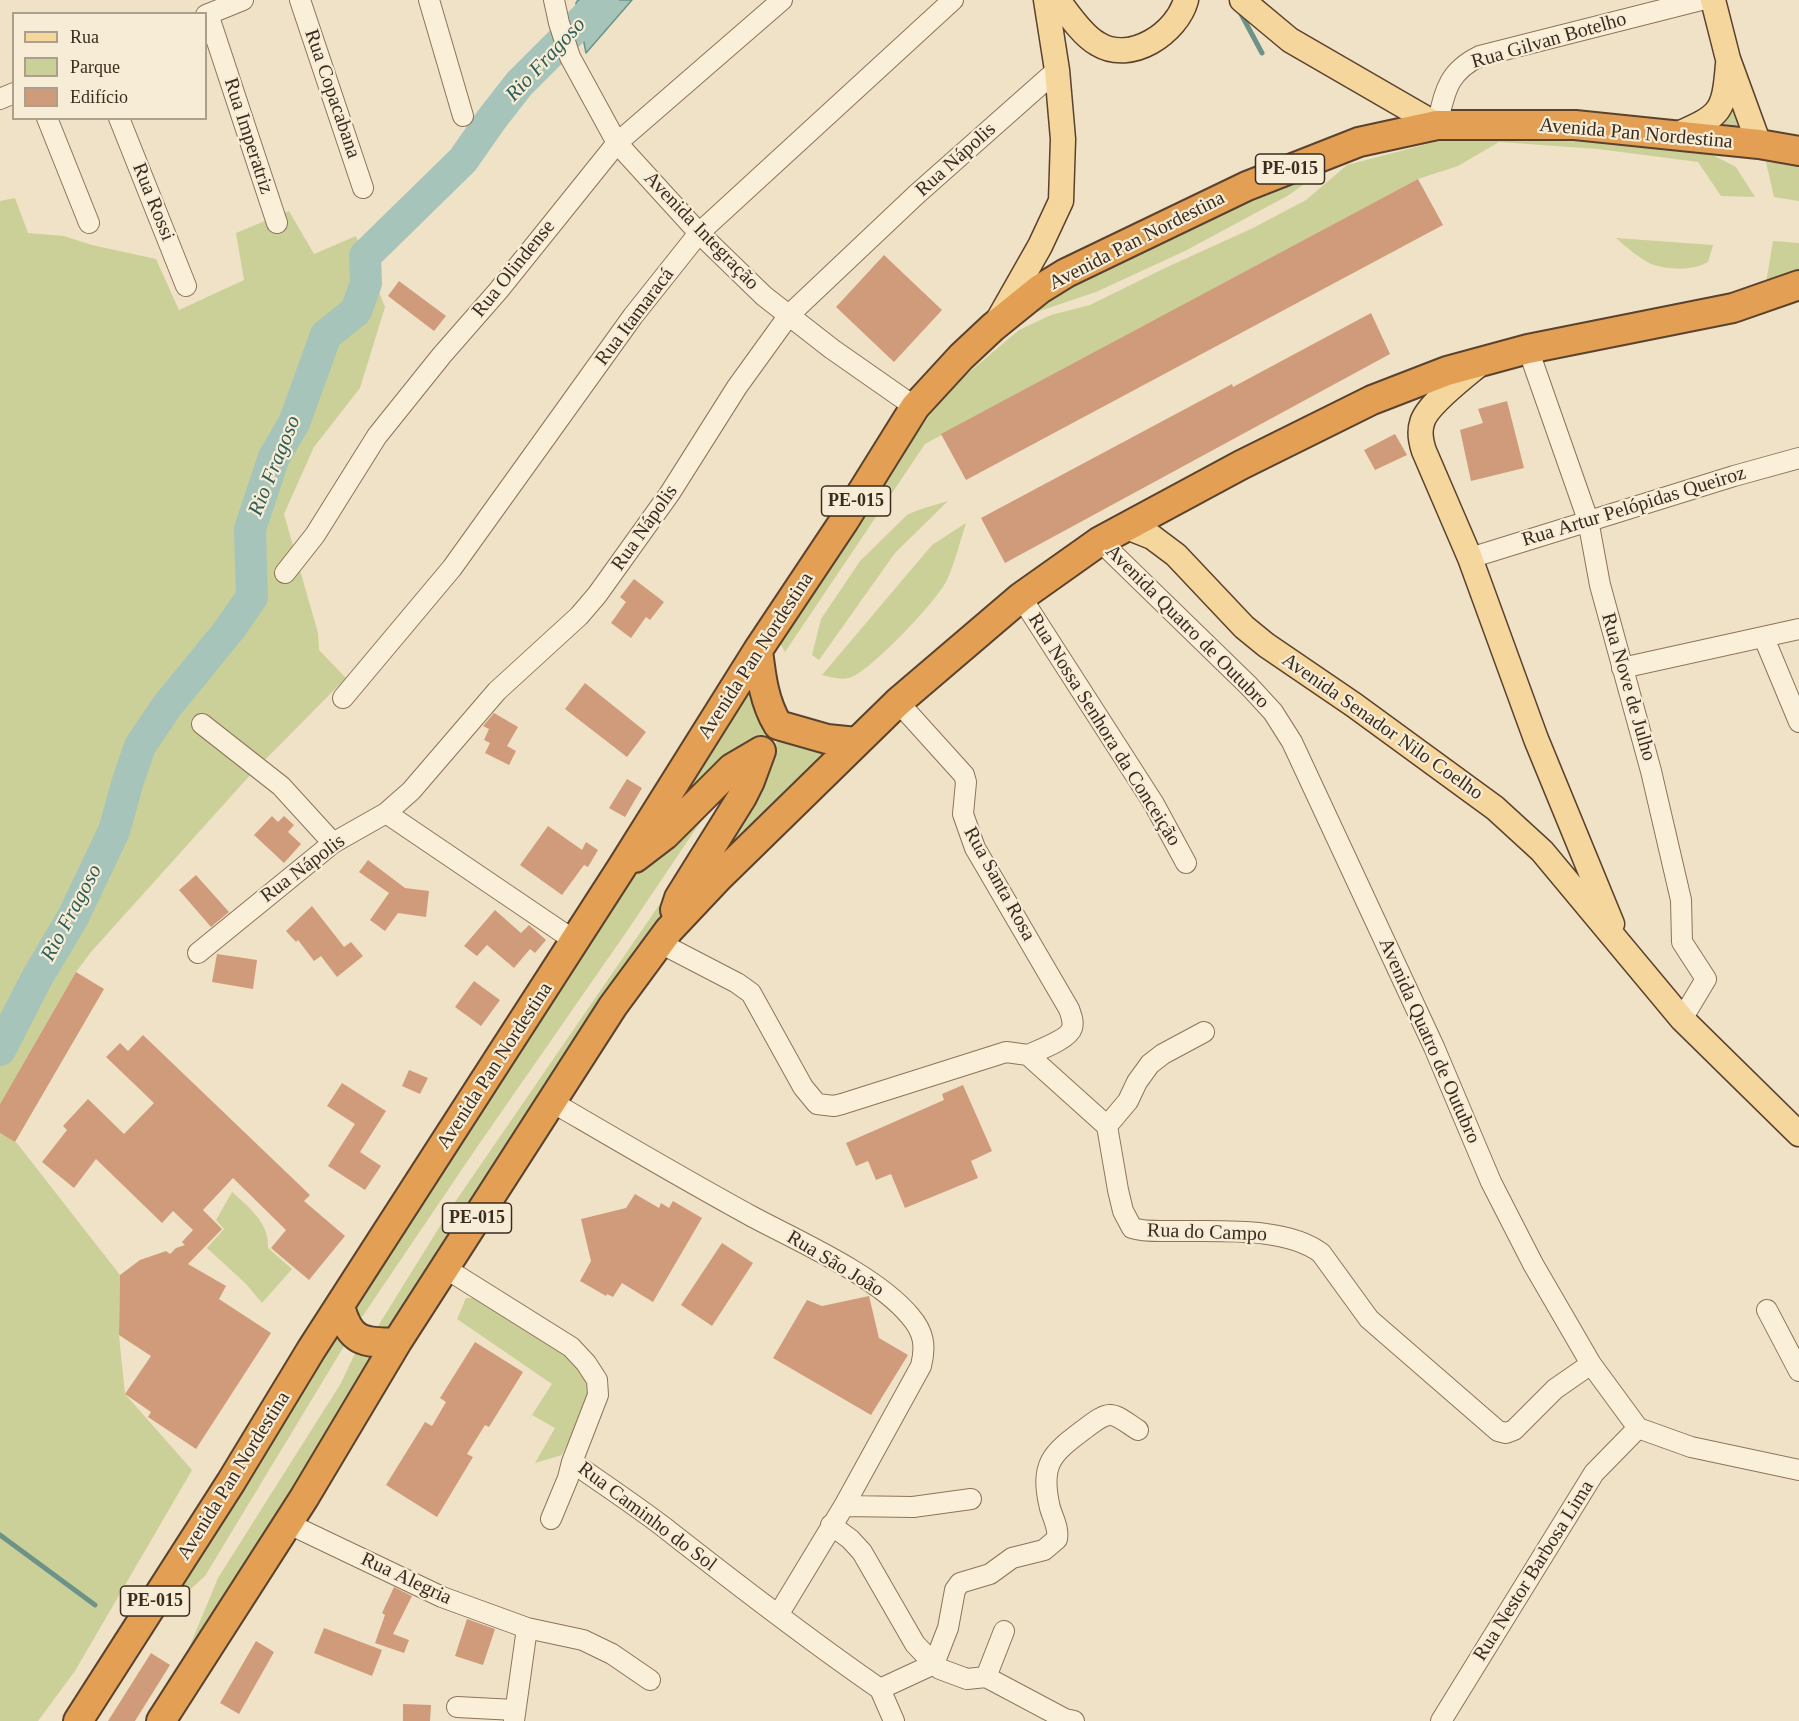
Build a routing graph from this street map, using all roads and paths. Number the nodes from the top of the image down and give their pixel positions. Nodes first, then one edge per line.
1 (243, 0) edge
2 (300, 0) edge
3 (429, 0) edge
4 (554, 0) edge
5 (782, 0) edge
6 (953, 0) edge
7 (1046, 0) edge
8 (1058, 0) edge
9 (1186, 0) edge
10 (1242, 0) edge
11 (1701, 0) edge
12 (1713, 0) edge
13 (207, 14) edge
14 (1728, 58) junction
15 (1057, 70) junction
16 (463, 116) dead end
17 (48, 120) edge
18 (120, 120) edge
19 (1437, 125) junction
20 (1674, 135) junction
21 (616, 143) junction
22 (1759, 144) junction
23 (1799, 151) edge
24 (363, 188) dead end
25 (89, 223) dead end
26 (277, 223) dead end
27 (699, 233) junction
28 (186, 286) dead end
29 (1798, 289) edge
30 (789, 315) junction
31 (993, 327) junction
32 (1528, 349) junction
33 (1482, 362) junction
34 (915, 407) junction
35 (1799, 458) edge
36 (1588, 520) junction
37 (1127, 526) junction
38 (1100, 541) junction
39 (1470, 558) junction
40 (285, 573) dead end
41 (1020, 597) junction
42 (1799, 629) edge
43 (1764, 638) junction
44 (758, 650) junction
45 (1622, 668) junction
46 (343, 698) dead end
47 (898, 702) junction
48 (1799, 722) edge
49 (202, 724) dead end
50 (857, 742) junction
51 (386, 813) junction
52 (333, 843) junction
53 (1186, 863) dead end
54 (622, 867) junction
55 (665, 937) junction
56 (575, 940) junction
57 (1621, 946) junction
58 (198, 953) dead end
59 (1682, 1019) junction
60 (1204, 1032) dead end
61 (1028, 1055) junction
62 (552, 1102) junction
63 (1107, 1126) junction
64 (1799, 1134) edge
65 (445, 1268) junction
66 (340, 1306) junction
67 (1767, 1310) dead end
68 (397, 1342) junction
69 (1591, 1364) junction
70 (1799, 1371) edge
71 (1638, 1428) junction
72 (1138, 1430) dead end
73 (572, 1462) junction
74 (1799, 1470) edge
75 (971, 1499) dead end
76 (844, 1506) junction
77 (551, 1519) dead end
78 (287, 1523) junction
79 (831, 1526) junction
80 (774, 1613) junction
81 (527, 1628) junction
82 (1004, 1631) dead end
83 (934, 1665) junction
84 (986, 1677) junction
85 (650, 1680) dead end
86 (880, 1689) junction
87 (456, 1707) dead end
88 (514, 1716) edge
89 (78, 1721) edge
90 (161, 1721) edge
91 (894, 1721) edge
92 (1074, 1721) edge
93 (1441, 1721) edge

1 - 13 street
2 - 24 street, Rua Copacabana
3 - 16 street
4 - 21 street, Avenida Integração
5 - 21 street, Rua Olindense
6 - 27 street, Rua Itamaracá
7 - 15 main road
8 - 9 main road
10 - 19 main road
11 - 19 street, Rua Gilvan Botelho
12 - 14 main road
13 - 26 street, Rua Imperatriz
14 - 20 main road
14 - 22 main road
15 - 30 street, Rua Nápolis
15 - 31 main road
17 - 25 street
18 - 28 street, Rua Rossi
19 - 20 highway, Avenida Pan Nordestina / PE-015
19 - 31 highway, Avenida Pan Nordestina / PE-015
20 - 22 highway, Avenida Pan Nordestina / PE-015
21 - 27 street, Avenida Integração
21 - 40 street, Rua Olindense
22 - 23 highway, Avenida Pan Nordestina / PE-015
27 - 30 street, Avenida Integração
27 - 46 street, Rua Itamaracá
29 - 32 highway, PE-015
30 - 34 street, Avenida Integração
30 - 51 street, Rua Nápolis
31 - 34 highway, Avenida Pan Nordestina / PE-015
32 - 33 highway, PE-015
32 - 36 street, Rua Nove de Julho
33 - 37 highway, PE-015
33 - 39 main road, Avenida Senador Nilo Coelho
34 - 44 highway, Avenida Pan Nordestina / PE-015
35 - 36 street, Rua Artur Pelópidas Queiroz
36 - 39 street, Rua Artur Pelópidas Queiroz
36 - 45 street, Rua Nove de Julho
37 - 38 highway, PE-015
37 - 57 main road, Avenida Senador Nilo Coelho
38 - 41 highway, PE-015
38 - 69 street, Avenida Quatro de Outubro
39 - 57 main road, Avenida Senador Nilo Coelho
41 - 47 highway, PE-015
41 - 53 street, Rua Nossa Senhora da Conceição
42 - 43 street
43 - 45 street
43 - 48 street
44 - 50 highway
44 - 54 highway, Avenida Pan Nordestina / PE-015
45 - 59 street, Rua Nove de Julho
47 - 50 highway, PE-015
47 - 61 street, Rua Santa Rosa
49 - 52 street
50 - 55 highway, PE-015
51 - 52 street, Rua Nápolis
51 - 56 street
52 - 58 street, Rua Nápolis
54 - 55 highway
54 - 56 highway, Avenida Pan Nordestina / PE-015
55 - 61 street
55 - 62 highway, PE-015
56 - 66 highway, Avenida Pan Nordestina / PE-015
57 - 59 main road, Avenida Senador Nilo Coelho
59 - 64 main road, Avenida Senador Nilo Coelho
60 - 63 street
61 - 63 street
62 - 65 highway, PE-015
62 - 76 street, Rua São João
63 - 69 street, Rua do Campo
65 - 68 highway, PE-015
65 - 73 street, Rua Caminho do Sol
66 - 68 highway
66 - 89 highway, Avenida Pan Nordestina / PE-015
67 - 70 street
68 - 78 highway, PE-015
69 - 71 street, Avenida Quatro de Outubro
71 - 74 street
71 - 93 street, Rua Nestor Barbosa Lima
72 - 83 street
73 - 77 street
73 - 80 street, Rua Caminho do Sol
75 - 76 street
76 - 79 street, Rua São João
78 - 81 street, Rua Alegria
78 - 90 highway, PE-015
79 - 80 street, Rua São João
79 - 83 street
80 - 86 street, Rua Caminho do Sol
81 - 85 street, Rua Alegria
81 - 88 street
82 - 84 street
83 - 84 street
83 - 86 street
84 - 92 street
86 - 91 street
87 - 88 street

